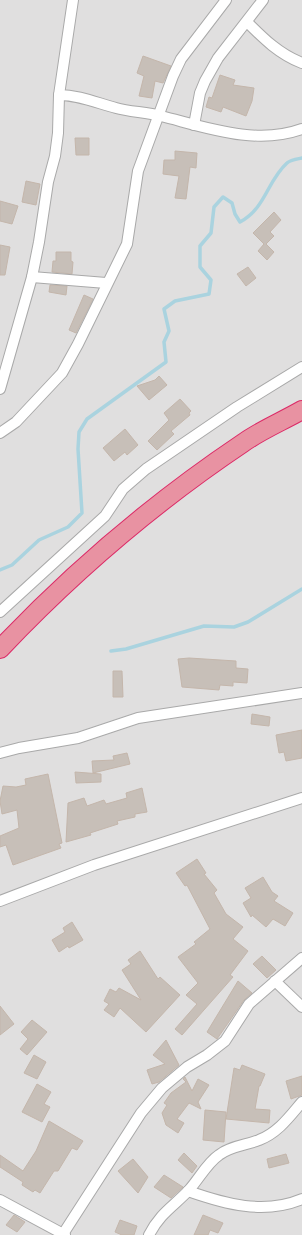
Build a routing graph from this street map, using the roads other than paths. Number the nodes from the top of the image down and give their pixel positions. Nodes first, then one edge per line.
1 (73, 0) edge
2 (226, 0) edge
3 (263, 0) edge
4 (247, 22) junction
5 (302, 63) edge
6 (59, 95) junction
7 (160, 116) junction
8 (194, 125) junction
9 (302, 129) edge
10 (32, 277) junction
11 (106, 283) junction
12 (302, 367) edge
13 (0, 389) edge
14 (302, 410) edge
15 (0, 432) edge
16 (0, 612) edge
17 (0, 649) edge
18 (302, 692) edge
19 (0, 753) edge
20 (302, 798) edge
21 (1, 899) edge
22 (302, 958) edge
23 (275, 981) junction
24 (302, 1007) edge
25 (302, 1102) edge
26 (188, 1191) junction
27 (0, 1200) edge
28 (301, 1203) edge
29 (64, 1234) edge
30 (149, 1235) edge

1 - 6 street
2 - 7 street
3 - 4 street
4 - 5 street
4 - 8 street
6 - 7 street
6 - 10 street
7 - 8 street
7 - 11 street
8 - 9 street
10 - 11 street
10 - 13 street
11 - 15 street
12 - 16 street
14 - 17 highway
18 - 19 street
20 - 21 street
22 - 23 street
23 - 24 street
23 - 29 street
25 - 26 street
26 - 28 street
26 - 30 street
27 - 29 street

